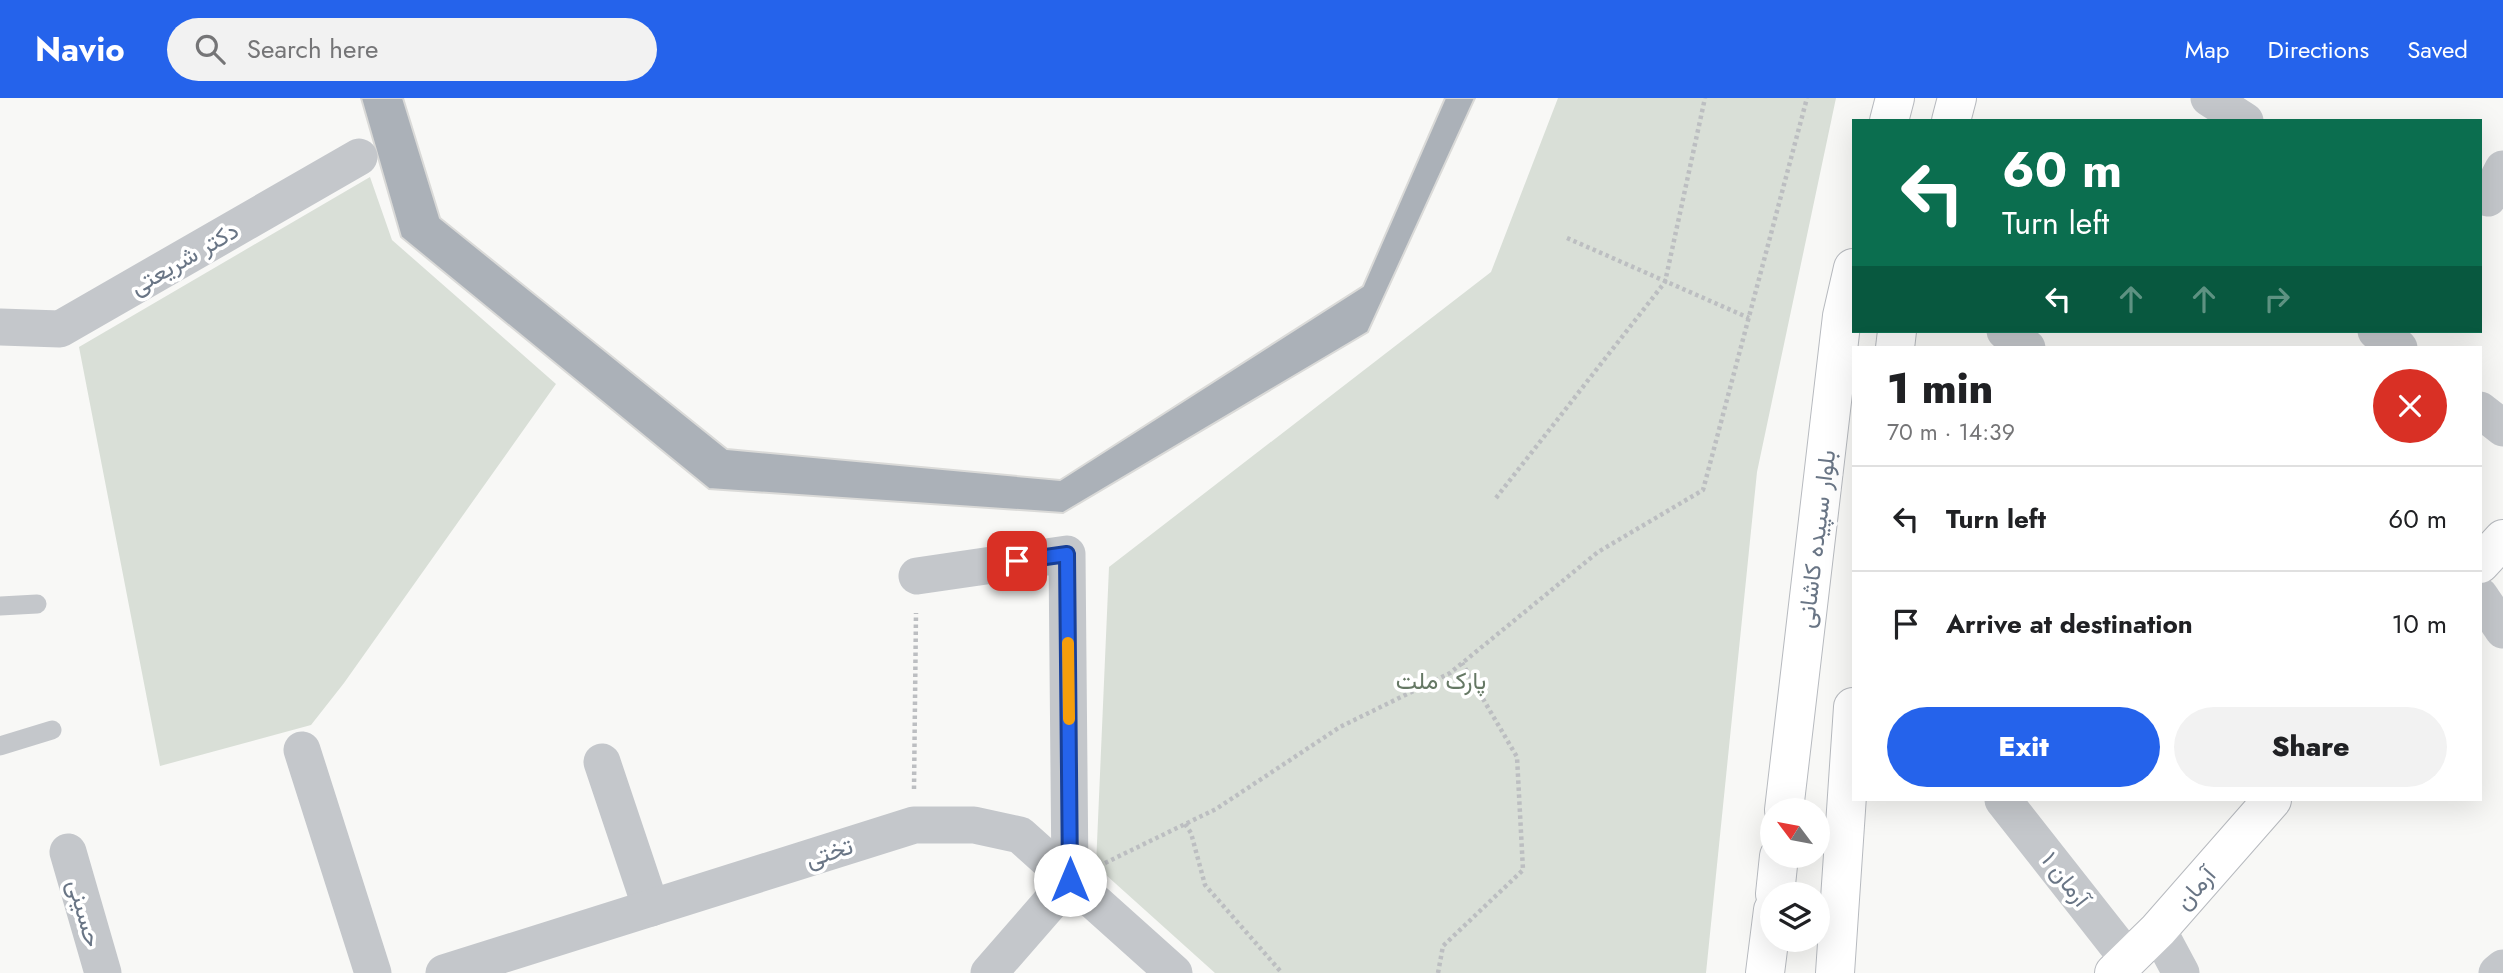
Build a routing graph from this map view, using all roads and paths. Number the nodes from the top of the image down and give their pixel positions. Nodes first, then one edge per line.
1 (1705, 98) edge
2 (1807, 98) edge
3 (1895, 98) edge
4 (1957, 98) edge
5 (2209, 98) edge
6 (2257, 98) edge
7 (1890, 119) edge
8 (1952, 119) edge
9 (2242, 119) edge
10 (2246, 119) edge
11 (359, 157) dead end
12 (1567, 238) dead end
13 (1852, 272) edge
14 (1665, 282) junction
15 (1749, 318) junction
16 (0, 327) edge
17 (2008, 333) edge
18 (2379, 333) edge
19 (2024, 346) edge
20 (2396, 346) edge
21 (2482, 412) edge
22 (2503, 428) edge
23 (1496, 498) dead end
24 (2503, 539) edge
25 (2482, 562) edge
26 (917, 576) joint
27 (2482, 599) edge
28 (37, 604) dead end
29 (0, 606) edge
30 (2503, 630) edge
31 (1462, 663) junction
32 (1852, 717) edge
33 (52, 730) dead end
34 (0, 746) edge
35 (302, 750) dead end
36 (602, 762) dead end
37 (1785, 798) edge
38 (2004, 801) edge
39 (2271, 801) edge
40 (1185, 824) junction
41 (914, 825) junction
42 (68, 852) dead end
43 (1070, 880) junction
44 (651, 908) junction
45 (2158, 930) junction
46 (1768, 952) edge
47 (2121, 966) edge
48 (2503, 968) edge
49 (103, 973) edge
50 (373, 973) edge
51 (444, 973) edge
52 (989, 973) edge
53 (1174, 973) edge
54 (1282, 973) edge
55 (1438, 973) edge
56 (1765, 973) edge
57 (1835, 973) edge
58 (2181, 973) edge
59 (2497, 973) edge

1 - 14 path
2 - 15 path
3 - 7 main road
4 - 8 main road
5 - 9 street
6 - 10 street
11 - 16 street, دکتر شریعتی
12 - 14 path
13 - 37 main road, بلوار سپیده کاشانی
14 - 15 path
14 - 23 path
15 - 31 path
17 - 19 street
18 - 20 street
21 - 22 street
24 - 25 main road
26 - 41 path
26 - 43 street
27 - 30 street
28 - 29 lane
31 - 40 path
31 - 55 path
32 - 57 main road
33 - 34 lane
35 - 50 street
36 - 44 street
38 - 47 street, آرمان ۱
39 - 45 main road, آرمان
40 - 43 path
40 - 54 path
41 - 43 street, تختی
41 - 44 street, تختی
42 - 49 street, حسینی
43 - 52 street
43 - 53 street, تختی
44 - 51 street, تختی
45 - 47 main road, آرمان
45 - 58 street
46 - 56 main road
48 - 59 street

